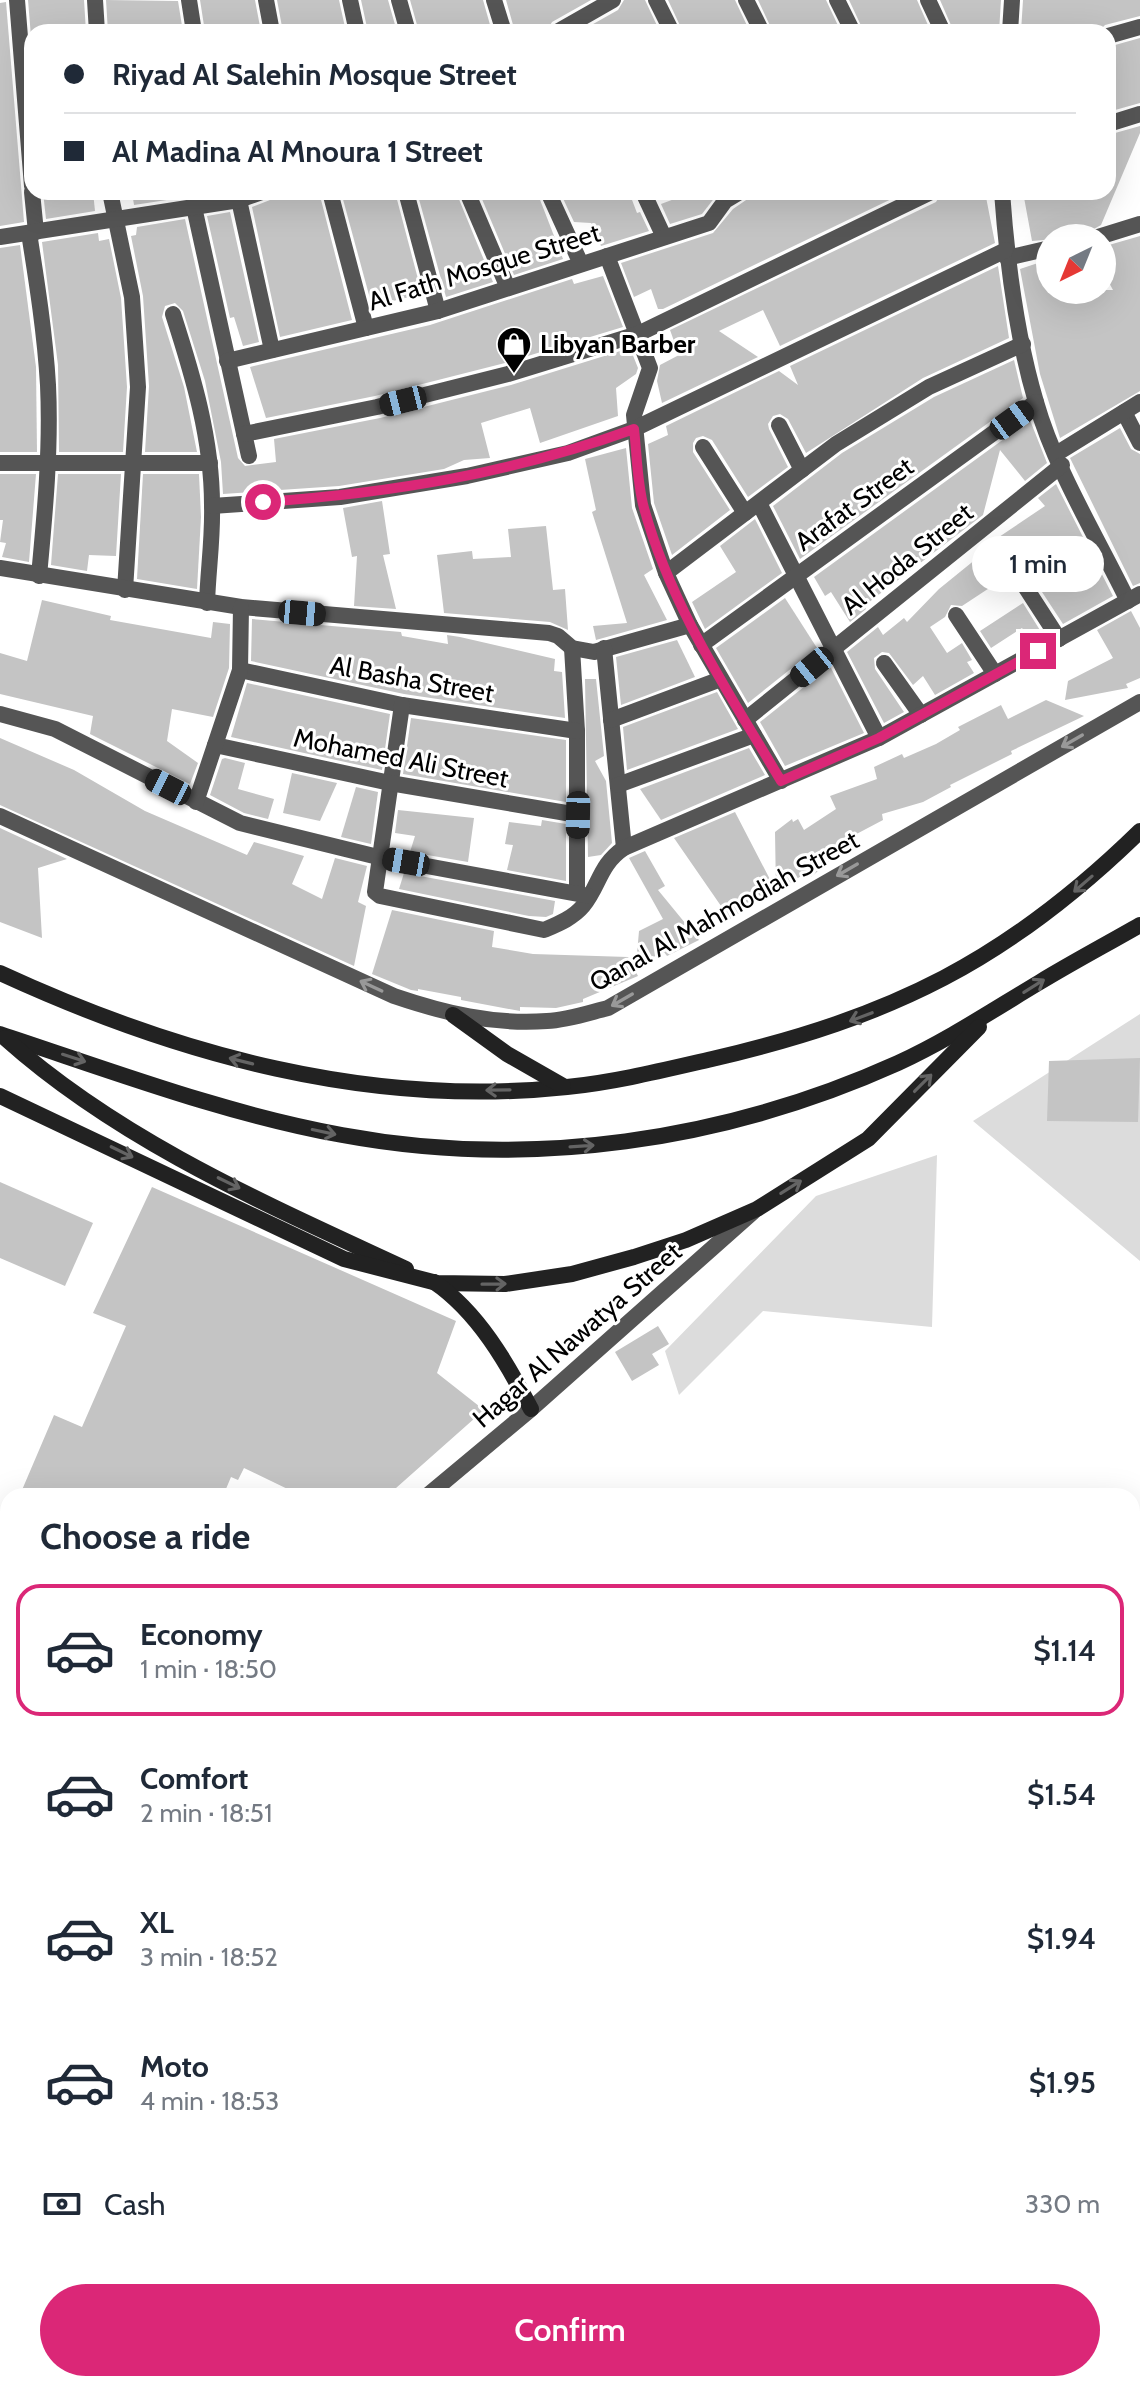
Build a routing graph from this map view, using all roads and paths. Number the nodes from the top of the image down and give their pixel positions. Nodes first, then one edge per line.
1 (17, 0) edge
2 (95, 0) edge
3 (189, 0) edge
4 (266, 0) edge
5 (350, 0) edge
6 (399, 0) edge
7 (494, 0) edge
8 (613, 0) edge
9 (656, 0) edge
10 (746, 0) edge
11 (837, 0) edge
12 (928, 0) edge
13 (1012, 0) edge
14 (96, 24) edge
15 (193, 24) edge
16 (270, 24) edge
17 (355, 24) edge
18 (406, 24) edge
19 (502, 24) edge
20 (573, 24) edge
21 (668, 24) edge
22 (758, 24) edge
23 (849, 24) edge
24 (939, 24) edge
25 (1010, 24) edge
26 (1140, 27) edge
27 (1116, 34) edge
28 (24, 88) edge
29 (1140, 114) edge
30 (1116, 122) edge
31 (32, 200) edge
32 (111, 200) edge
33 (212, 200) edge
34 (230, 200) edge
35 (332, 200) edge
36 (408, 200) edge
37 (470, 200) edge
38 (552, 200) edge
39 (647, 200) edge
40 (727, 200) edge
41 (914, 200) edge
42 (1003, 200) edge
43 (186, 203) edge
44 (115, 219) junction
45 (1140, 224) edge
46 (1116, 231) edge
47 (32, 232) junction
48 (0, 237) edge
49 (664, 237) junction
50 (1036, 250) edge
51 (1007, 254) junction
52 (607, 256) junction
53 (581, 264) junction
54 (508, 288) junction
55 (438, 311) junction
56 (173, 314) dead end
57 (366, 328) junction
58 (638, 334) junction
59 (1023, 344) junction
60 (272, 350) junction
61 (227, 361) junction
62 (1036, 402) junction
63 (1140, 402) edge
64 (1124, 412) junction
65 (779, 425) dead end
66 (634, 429) junction
67 (244, 434) junction
68 (1140, 443) edge
69 (703, 447) dead end
70 (249, 456) dead end
71 (1059, 460) junction
72 (0, 463) edge
73 (49, 463) junction
74 (134, 463) junction
75 (210, 463) junction
76 (802, 470) junction
77 (759, 503) junction
78 (212, 506) junction
79 (745, 513) junction
80 (0, 568) edge
81 (1013, 568) dead end
82 (666, 573) junction
83 (39, 576) junction
84 (797, 576) junction
85 (125, 590) junction
86 (1134, 597) edge
87 (207, 603) junction
88 (241, 607) junction
89 (956, 615) dead end
90 (690, 625) junction
91 (1059, 639) junction
92 (701, 645) junction
93 (572, 648) junction
94 (604, 648) junction
95 (834, 649) junction
96 (884, 663) dead end
97 (240, 670) junction
98 (995, 674) junction
99 (721, 679) junction
100 (1140, 702) edge
101 (402, 705) junction
102 (0, 714) edge
103 (921, 715) junction
104 (611, 720) junction
105 (750, 728) junction
106 (577, 731) junction
107 (879, 738) junction
108 (215, 745) junction
109 (781, 781) junction
110 (390, 783) junction
111 (618, 785) junction
112 (196, 802) junction
113 (578, 815) junction
114 (0, 816) edge
115 (1140, 831) edge
116 (624, 848) junction
117 (378, 857) junction
118 (583, 894) junction
119 (1140, 925) edge
120 (0, 973) edge
121 (995, 1011) junction
122 (453, 1015) junction
123 (0, 1034) edge
124 (564, 1087) junction
125 (0, 1096) edge
126 (757, 1209) junction
127 (437, 1283) junction
128 (531, 1409) junction
129 (437, 1488) edge

1 - 28 street
2 - 14 street
3 - 15 street
4 - 16 street
5 - 17 street
6 - 18 street
7 - 19 street
8 - 20 street
9 - 21 street
10 - 22 street
11 - 23 street
12 - 24 street
13 - 25 street
26 - 27 street
29 - 30 street
31 - 47 street
32 - 44 street
33 - 43 street
34 - 60 street
35 - 57 street
36 - 55 street
37 - 54 street
38 - 53 street
39 - 49 street
40 - 49 street, Al Fath Mosque Street
41 - 58 street
42 - 51 street
43 - 44 street
43 - 61 street
44 - 47 street
44 - 74 street
45 - 46 street
47 - 48 street
47 - 73 street
49 - 52 street, Al Fath Mosque Street
50 - 51 street
51 - 59 street
51 - 66 street
52 - 53 street, Al Fath Mosque Street
52 - 58 street
53 - 54 street, Al Fath Mosque Street
54 - 55 street, Al Fath Mosque Street
55 - 57 street, Al Fath Mosque Street
56 - 75 street
57 - 60 street, Al Fath Mosque Street
58 - 66 street
58 - 67 street
59 - 62 street
59 - 76 street
60 - 61 street, Al Fath Mosque Street
61 - 67 street
62 - 71 street
62 - 84 street, Arafat Street
63 - 64 street, Al Hoda Street
64 - 68 street
64 - 71 street, Al Hoda Street
65 - 76 street
66 - 78 street
66 - 82 street
67 - 70 street
69 - 79 street
71 - 86 street
71 - 95 street, Al Hoda Street
72 - 73 street
73 - 74 street
73 - 83 street
74 - 75 street
74 - 85 street
75 - 78 street
76 - 77 street
77 - 79 street
77 - 84 street
78 - 87 street
79 - 82 street
80 - 83 street
81 - 91 street
82 - 90 street
83 - 85 street
84 - 92 street, Arafat Street
84 - 95 street
85 - 87 street
86 - 91 street
87 - 88 street
88 - 93 street
88 - 97 street
89 - 98 street
90 - 92 street
90 - 94 street
91 - 98 street
92 - 99 street
93 - 94 street
93 - 106 street
94 - 104 street
95 - 105 street, Al Hoda Street
95 - 107 street
96 - 103 street
97 - 101 street, Al Basha Street
97 - 108 street
98 - 103 street
99 - 104 street
99 - 105 street
100 -> 122 street, Qanal Al Mahmodiah Street
101 - 106 street, Al Basha Street
101 - 110 street
102 - 112 street
103 - 107 street
104 - 111 street
105 - 109 street
105 - 111 street, Al Hoda Street
106 - 113 street
107 - 109 street
108 - 110 street, Mohamed Ali Street
108 - 112 street
109 - 116 street
110 - 113 street, Mohamed Ali Street
110 - 117 street
111 - 116 street
112 - 117 street
113 - 118 street
122 -> 114 street, Qanal Al Mahmodiah Street
115 -> 124 main road
116 - 118 street
117 - 118 street
117 - 118 street
121 -> 119 main road
124 -> 120 main road
123 -> 121 main road
126 -> 121 main road
122 - 124 main road
123 -> 127 main road
125 -> 127 main road
127 -> 126 main road
126 - 128 street, Hagar Al Nawatya Street
127 - 128 main road
128 - 129 street, Hagar Al Nawatya Street

